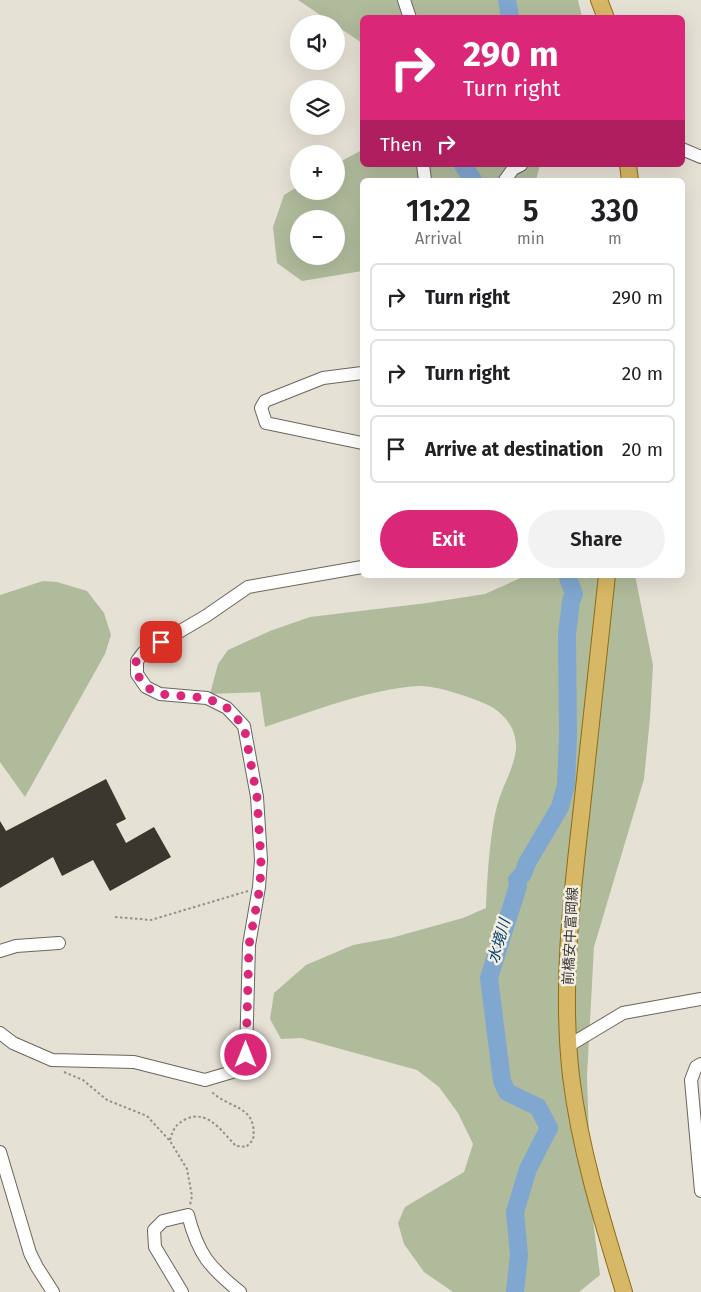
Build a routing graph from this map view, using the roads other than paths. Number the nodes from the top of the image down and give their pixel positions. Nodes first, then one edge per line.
1 (404, 0) edge
2 (599, 0) edge
3 (409, 15) edge
4 (605, 15) edge
5 (685, 150) edge
6 (701, 157) edge
7 (517, 167) edge
8 (506, 178) edge
9 (360, 373) edge
10 (360, 443) edge
11 (360, 567) edge
12 (607, 578) edge
13 (60, 943) dead end
14 (0, 951) edge
15 (701, 999) edge
16 (0, 1034) edge
17 (568, 1046) junction
18 (701, 1064) edge
19 (696, 1083) edge
20 (0, 1152) edge
21 (701, 1191) edge
22 (53, 1292) edge
23 (182, 1292) edge
24 (240, 1292) edge
25 (624, 1292) edge

1 - 3 street
2 - 4 main road
5 - 6 street
7 - 8 street
9 - 10 street
11 - 16 street
12 - 17 main road, 前橋安中富岡線
13 - 14 street
15 - 17 street
17 - 25 main road, 前橋安中富岡線
18 - 19 street
19 - 21 street
20 - 22 street
23 - 24 street

